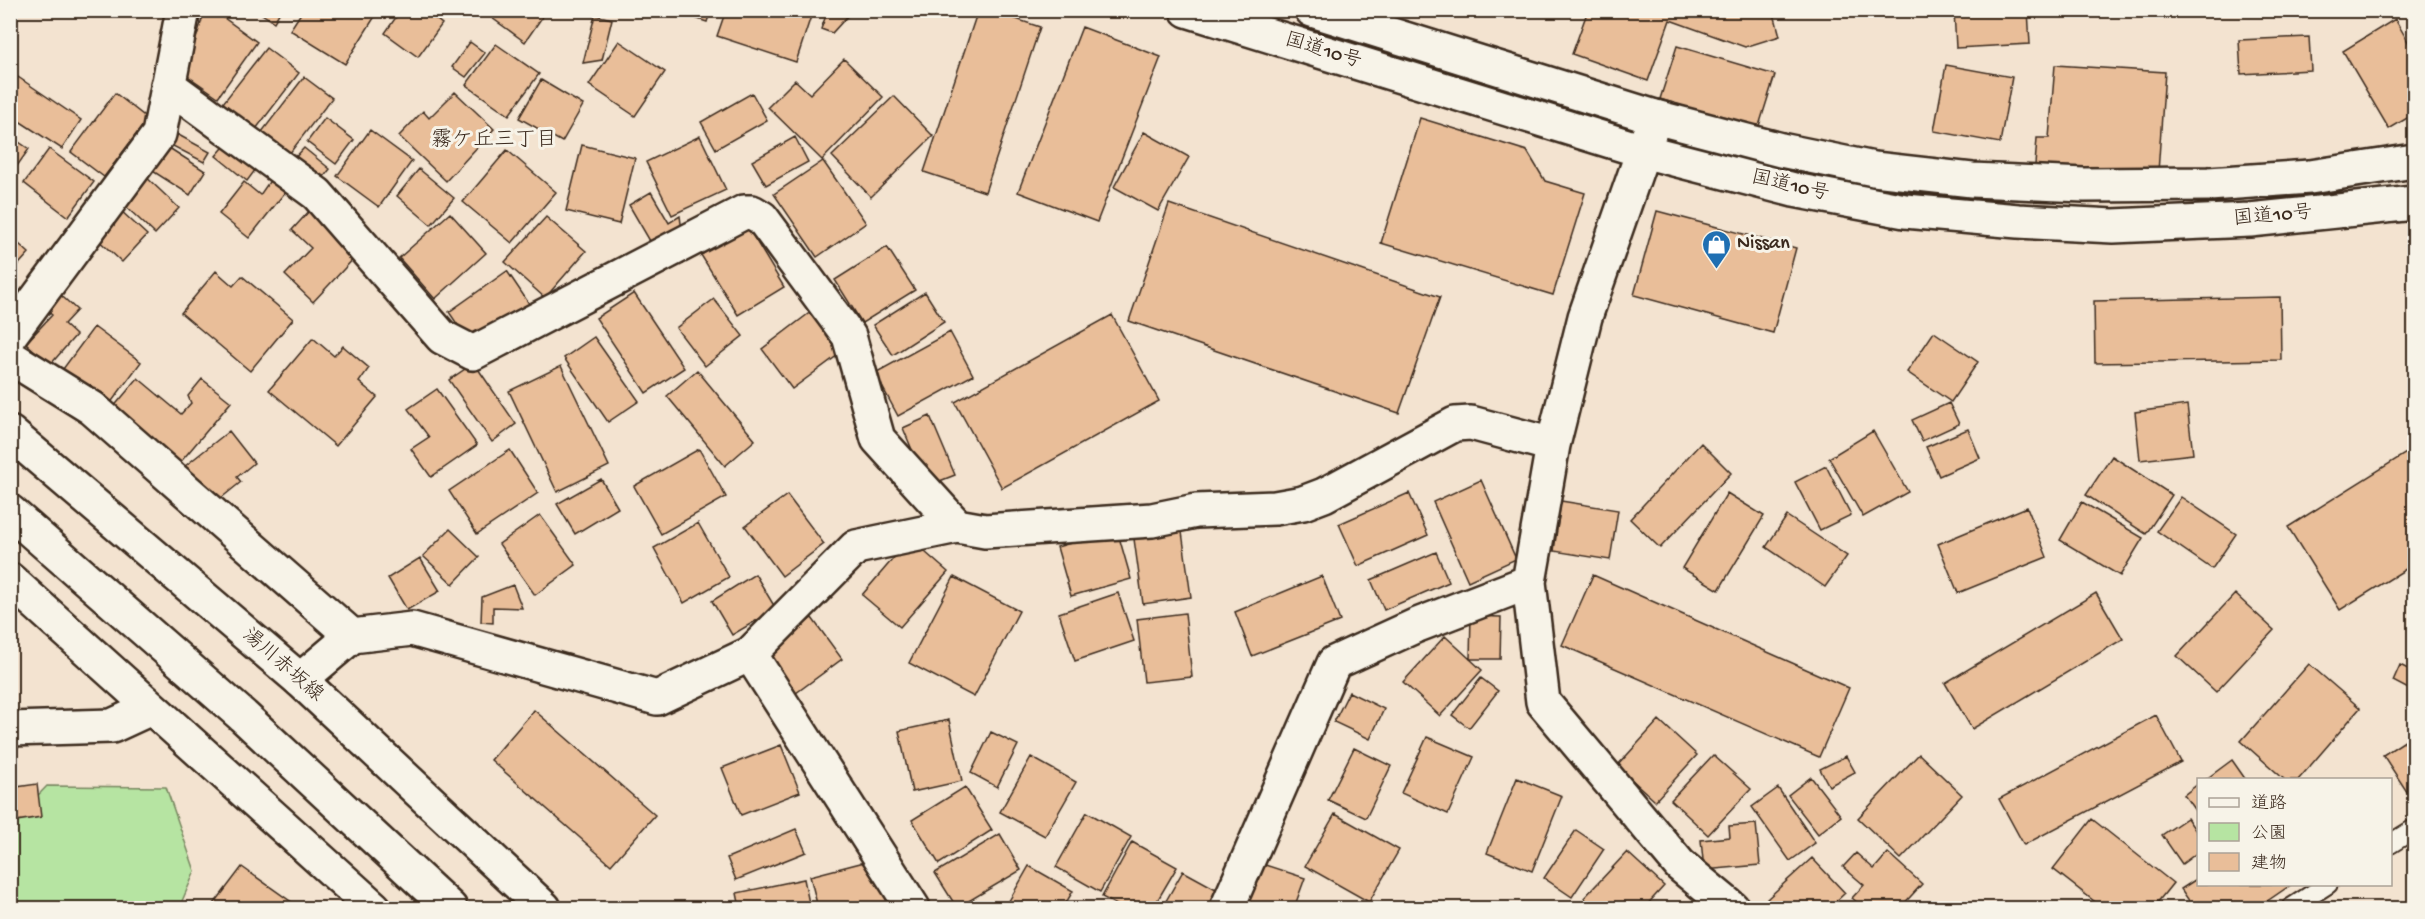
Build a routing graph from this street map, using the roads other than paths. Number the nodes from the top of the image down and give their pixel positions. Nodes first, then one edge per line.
1 (183, 10) edge
2 (1187, 10) edge
3 (1312, 10) edge
4 (168, 86) junction
5 (1655, 117) junction
6 (1643, 151) junction
7 (2415, 161) edge
8 (2415, 203) edge
9 (10, 335) edge
10 (10, 357) edge
11 (10, 433) edge
12 (1553, 445) junction
13 (10, 512) edge
14 (957, 526) junction
15 (10, 580) edge
16 (1529, 582) junction
17 (352, 636) junction
18 (750, 654) junction
19 (300, 680) junction
20 (151, 708) junction
21 (10, 729) edge
22 (2415, 829) edge
23 (2392, 843) edge
24 (2326, 886) edge
25 (374, 909) edge
26 (450, 909) edge
27 (544, 909) edge
28 (913, 909) edge
29 (1227, 909) edge
30 (1732, 909) edge
31 (2291, 909) edge

1 - 4 main road
2 - 6 main road, 国道10号
3 - 5 main road, 国道10号
4 - 9 main road
4 - 14 main road
5 - 6 main road
5 - 7 main road, 国道10号
6 - 8 main road, 国道10号
6 - 12 main road
10 - 17 main road
11 - 19 main road, 湯川赤坂線
12 - 14 main road
12 - 16 main road
13 - 26 main road
14 - 18 main road
15 - 20 main road
16 - 29 main road
16 - 30 main road
17 - 18 main road
17 - 19 main road
18 - 28 main road
19 - 27 main road, 湯川赤坂線
20 - 21 main road
20 - 25 main road
22 - 23 lane
24 - 31 lane

